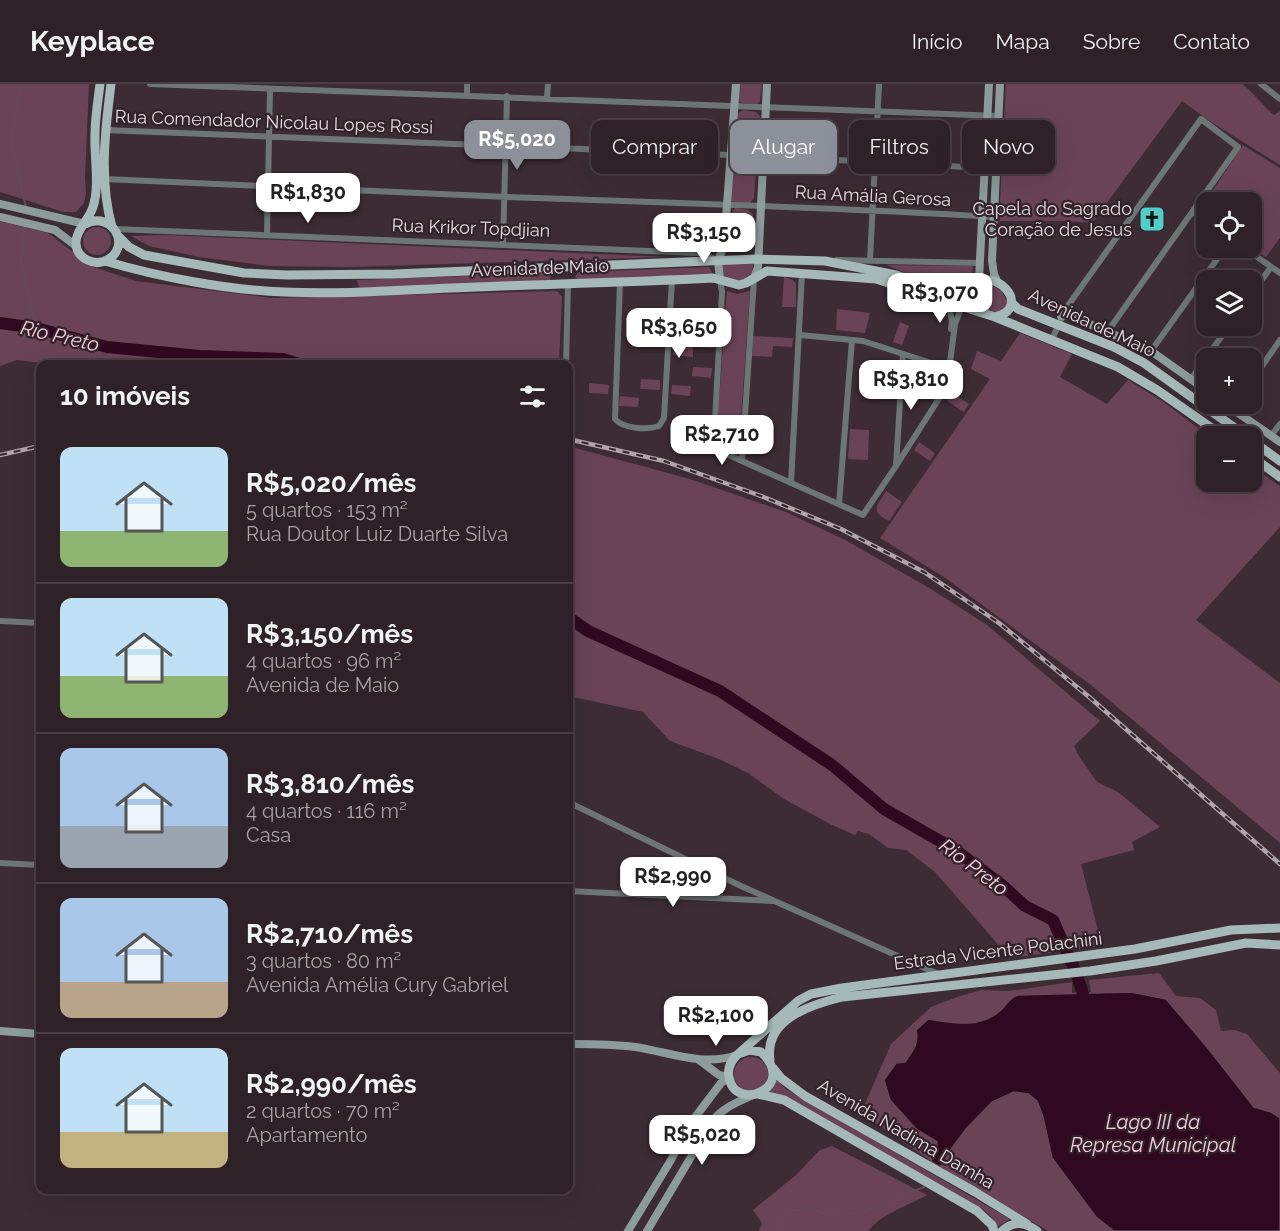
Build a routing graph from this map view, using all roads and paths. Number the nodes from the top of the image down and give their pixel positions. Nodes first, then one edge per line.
1 (100, 84) edge
2 (111, 84) edge
3 (150, 84) edge
4 (467, 84) edge
5 (548, 84) edge
6 (736, 84) edge
7 (766, 84) edge
8 (879, 84) edge
9 (989, 84) edge
10 (1000, 84) edge
11 (1261, 84) edge
12 (233, 86) edge
13 (313, 87) edge
14 (270, 90) junction
15 (467, 95) junction
16 (507, 96) junction
17 (547, 98) junction
18 (1280, 99) edge
19 (735, 106) junction
20 (765, 107) junction
21 (877, 111) junction
22 (987, 116) junction
23 (999, 116) junction
24 (734, 120) edge
25 (764, 120) edge
26 (876, 120) edge
27 (987, 120) edge
28 (105, 130) junction
29 (269, 138) junction
30 (506, 147) junction
31 (730, 155) joint
32 (762, 174) edge
33 (874, 174) edge
34 (985, 174) edge
35 (104, 179) junction
36 (268, 185) junction
37 (505, 197) junction
38 (0, 204) edge
39 (728, 205) junction
40 (760, 206) junction
41 (873, 210) junction
42 (1193, 211) junction
43 (1196, 213) edge
44 (0, 216) edge
45 (982, 217) junction
46 (993, 218) junction
47 (85, 224) junction
48 (115, 231) junction
49 (267, 234) junction
50 (503, 245) junction
51 (76, 246) junction
52 (1218, 258) edge
53 (1258, 258) edge
54 (757, 259) junction
55 (870, 260) junction
56 (105, 261) junction
57 (718, 261) junction
58 (825, 261) junction
59 (980, 263) junction
60 (581, 267) junction
61 (1271, 267) junction
62 (551, 268) junction
63 (802, 273) junction
64 (1280, 273) edge
65 (754, 278) junction
66 (720, 279) junction
67 (979, 279) junction
68 (672, 280) junction
69 (1262, 280) edge
70 (620, 282) junction
71 (998, 283) junction
72 (557, 284) junction
73 (568, 284) junction
74 (966, 288) junction
75 (948, 303) junction
76 (1012, 303) junction
77 (966, 308) junction
78 (994, 317) junction
79 (1060, 321) junction
80 (1108, 331) junction
81 (800, 335) junction
82 (1222, 336) edge
83 (1052, 339) junction
84 (852, 340) junction
85 (1280, 340) edge
86 (952, 342) junction
87 (1152, 351) junction
88 (903, 354) junction
89 (566, 360) edge
90 (1262, 366) edge
91 (950, 369) junction
92 (1191, 379) junction
93 (1196, 383) edge
94 (1243, 414) edge
95 (1280, 424) edge
96 (1209, 426) edge
97 (1232, 426) edge
98 (1271, 436) junction
99 (1280, 442) edge
100 (742, 444) junction
101 (1262, 448) edge
102 (729, 456) junction
103 (741, 461) junction
104 (1280, 461) edge
105 (1262, 464) edge
106 (896, 466) junction
107 (1280, 477) edge
108 (791, 483) junction
109 (839, 504) junction
110 (0, 621) edge
111 (36, 623) edge
112 (573, 804) edge
113 (0, 863) edge
114 (36, 866) edge
115 (573, 891) edge
116 (778, 902) junction
117 (1280, 928) edge
118 (1280, 945) edge
119 (938, 975) junction
120 (0, 1031) edge
121 (36, 1034) edge
122 (573, 1044) edge
123 (739, 1054) junction
124 (699, 1060) junction
125 (771, 1065) junction
126 (723, 1078) junction
127 (755, 1095) junction
128 (1027, 1224) junction
129 (627, 1231) edge
130 (647, 1231) edge
131 (994, 1231) edge
132 (1002, 1231) edge
133 (1037, 1231) edge

1 - 47 main road
2 - 28 main road
3 - 12 street
4 - 15 street
5 - 17 street
6 - 19 street
7 - 20 street
8 - 21 street
9 - 22 street
10 - 23 street
11 - 18 street
12 - 14 street
13 - 14 street
13 - 15 street
14 - 29 street
15 - 16 street
16 - 17 street
16 - 30 street
17 - 19 street
19 - 20 street
19 - 24 street
20 - 21 street
20 - 25 street
21 - 22 street
21 - 26 street
22 - 23 street
22 - 27 street
23 - 46 street
28 - 29 street, Rua Comendador Nicolau Lopes Rossi
28 - 35 main road
29 - 30 street, Rua Comendador Nicolau Lopes Rossi
29 - 36 street
30 - 31 street, Rua Comendador Nicolau Lopes Rossi
30 - 37 street
31 - 39 street
32 - 40 street
33 - 41 street
34 - 45 street
35 - 36 street, Rua Amália Gerosa
35 - 48 main road
36 - 37 street, Rua Amália Gerosa
36 - 49 street
37 - 39 street, Rua Amália Gerosa
37 - 50 street
38 - 47 street
39 - 40 street, Rua Amália Gerosa
39 - 57 street
40 - 41 street, Rua Amália Gerosa
40 - 54 street
41 - 45 street, Rua Amália Gerosa
41 - 55 street
42 - 43 street
42 - 79 street
42 - 80 street
44 - 51 street
45 - 46 street, Rua Amália Gerosa
45 - 59 street
46 - 71 street
47 - 48 main road
47 - 51 main road
48 - 49 street, Rua Krikor Topdjian
48 - 56 main road
48 - 62 main road, Avenida de Maio
49 - 50 street, Rua Krikor Topdjian
50 - 57 street, Rua Krikor Topdjian
51 - 56 main road
52 - 87 street
53 - 61 street
54 - 57 main road, Avenida de Maio
54 - 58 main road, Avenida de Maio
54 - 65 street
55 - 58 street
55 - 59 street
56 - 72 main road, Avenida de Maio
57 - 60 main road, Avenida de Maio
57 - 66 street
58 - 74 main road, Avenida de Maio
59 - 67 street
60 - 62 main road, Avenida de Maio
60 - 73 main road
61 - 64 street
61 - 69 street
62 - 72 main road
63 - 65 main road, Avenida de Maio
63 - 75 main road, Avenida de Maio
63 - 81 street
65 - 66 main road, Avenida de Maio
65 - 100 street
66 - 68 main road, Avenida de Maio
66 - 102 street
67 - 71 main road
67 - 74 main road
68 - 70 main road, Avenida de Maio
68 - 70 street
70 - 73 main road, Avenida de Maio
71 - 76 main road
72 - 73 main road, Avenida de Maio
73 - 89 street
74 - 77 main road
75 - 77 main road, Avenida de Maio
75 - 86 street
76 - 78 main road
76 - 79 main road, Avenida de Maio
77 - 78 main road
77 - 86 street
78 - 83 main road, Avenida de Maio
79 - 80 street
79 - 83 street
79 - 97 main road, Avenida de Maio
80 - 87 street
81 - 84 street
81 - 108 street
82 - 92 street
83 - 96 main road, Avenida de Maio
84 - 88 street
84 - 109 street
85 - 90 street
86 - 91 street
87 - 92 street
88 - 91 street
88 - 106 street
91 - 106 street
92 - 93 street
94 - 98 street
95 - 98 street
98 - 99 street
100 - 102 street
100 - 103 street
101 - 104 main road
102 - 103 street
103 - 108 street
105 - 107 main road
106 - 109 street
108 - 109 street
110 - 111 street
112 - 116 street
113 - 114 street
115 - 116 street
116 - 119 street
117 - 119 main road, Estrada Vicente Polachini
118 - 125 main road, Estrada Vicente Polachini
119 - 123 main road, Estrada Vicente Polachini
120 - 121 street
122 - 124 street
123 - 124 street
123 - 125 main road
123 - 126 main road
124 - 126 street
125 - 127 main road
125 - 128 main road, Avenida Nadima Damha
126 - 127 main road
126 - 129 street
127 - 130 street
127 - 131 main road, Avenida Nadima Damha
128 - 132 main road
128 - 133 main road, Avenida Nadima Damha

